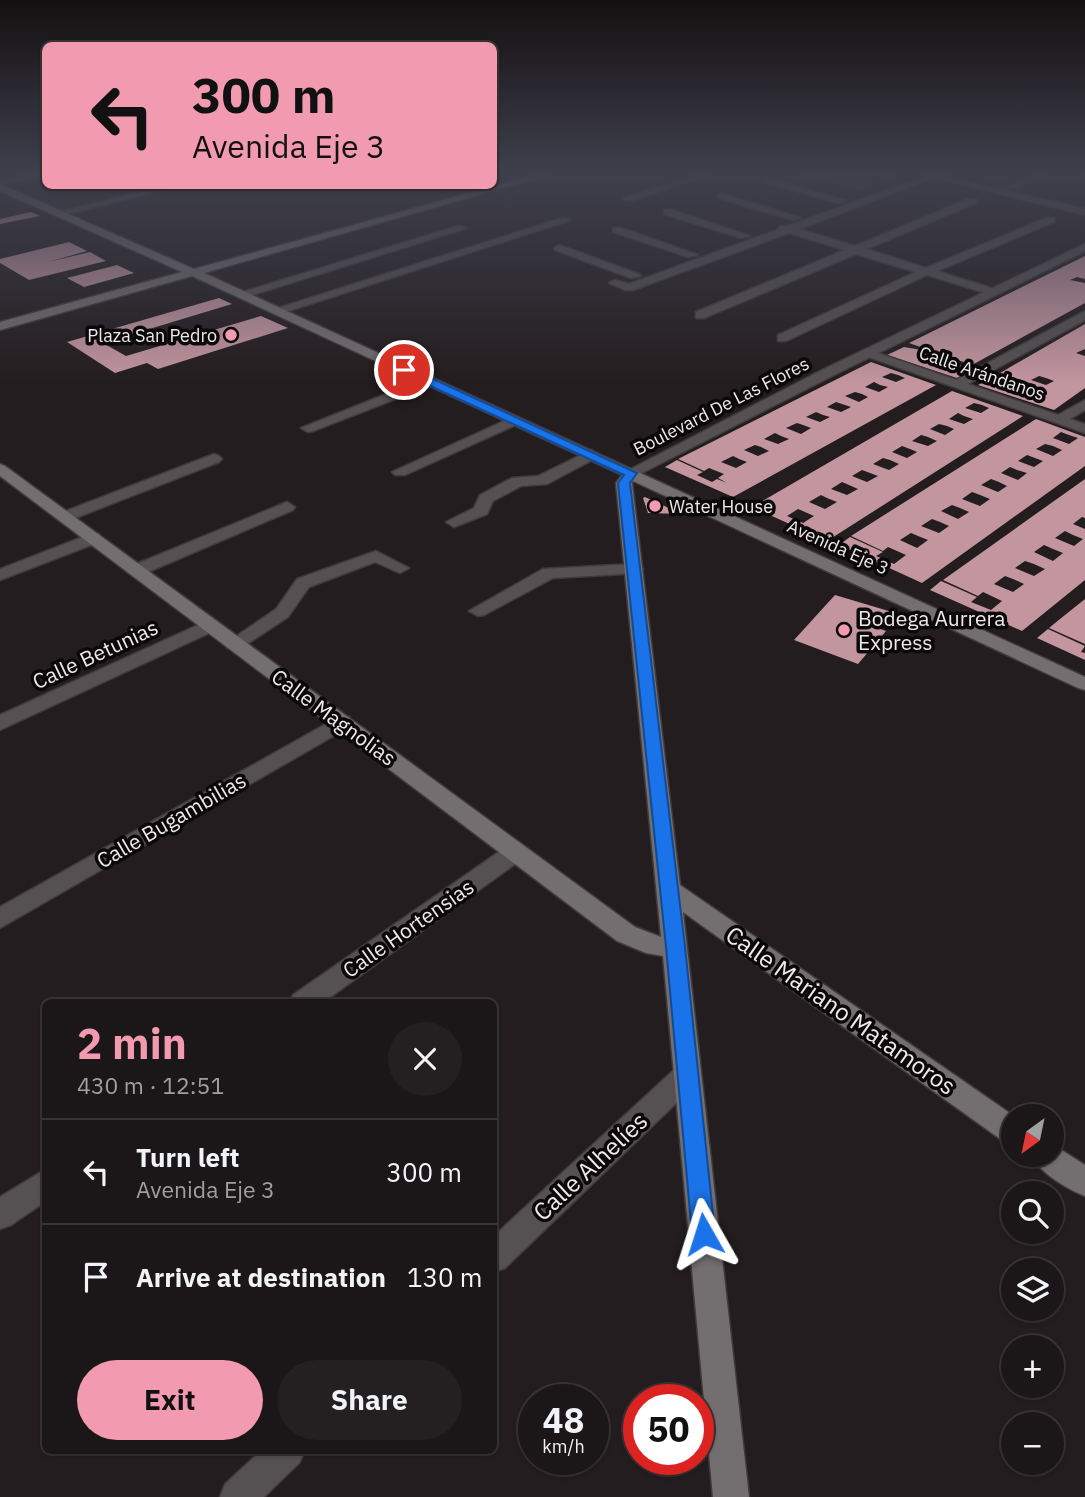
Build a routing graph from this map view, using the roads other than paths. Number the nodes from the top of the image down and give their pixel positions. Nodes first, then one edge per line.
1 (127, 244) edge
2 (282, 244) edge
3 (288, 244) edge
4 (409, 244) edge
5 (490, 244) edge
6 (659, 244) edge
7 (723, 244) edge
8 (748, 244) edge
9 (835, 244) edge
10 (870, 244) edge
11 (993, 244) edge
12 (1063, 244) edge
13 (1085, 247) edge
14 (559, 248) dead end
15 (855, 250) junction
16 (692, 255) junction
17 (188, 271) junction
18 (925, 272) junction
19 (635, 275) junction
20 (976, 287) junction
21 (993, 292) junction
22 (242, 294) junction
23 (278, 310) junction
24 (700, 315) dead end
25 (1085, 315) edge
26 (0, 317) edge
27 (0, 326) edge
28 (782, 338) dead end
29 (867, 354) junction
30 (829, 372) junction
31 (429, 381) junction
32 (957, 385) junction
33 (1085, 404) edge
34 (515, 420) junction
35 (1059, 420) junction
36 (308, 428) dead end
37 (1085, 429) edge
38 (591, 455) junction
39 (214, 459) dead end
40 (0, 469) edge
41 (400, 472) dead end
42 (631, 473) junction
43 (287, 508) dead end
44 (64, 517) junction
45 (454, 522) dead end
46 (93, 538) junction
47 (400, 568) dead end
48 (634, 569) junction
49 (135, 571) junction
50 (0, 575) edge
51 (478, 611) dead end
52 (209, 626) junction
53 (234, 644) junction
54 (1085, 684) edge
55 (342, 722) junction
56 (0, 723) edge
57 (514, 853) junction
58 (669, 889) junction
59 (0, 919) edge
60 (675, 947) junction
61 (308, 999) edge
62 (687, 1075) junction
63 (1001, 1124) edge
64 (1063, 1167) edge
65 (1085, 1182) edge
66 (42, 1186) edge
67 (0, 1215) edge
68 (497, 1254) edge
69 (284, 1454) edge
70 (238, 1497) edge
71 (731, 1497) edge

1 - 17 main road, Avenida Eje 3
2 - 17 main road
3 - 17 main road
4 - 22 street
5 - 23 street
6 - 16 street
7 - 16 street
8 - 19 street
9 - 15 street
10 - 15 street
11 - 18 street
12 - 20 street, Boulevard De Las Flores
13 - 21 street, Boulevard De Las Flores
14 - 19 street
15 - 18 street
15 - 24 street
16 - 19 street
17 - 22 main road, Avenida Eje 3
17 - 26 main road
17 - 27 main road
18 - 20 street
18 - 28 street
20 - 21 street
20 - 30 street, Boulevard De Las Flores
21 - 29 street, Boulevard De Las Flores
22 - 23 main road, Avenida Eje 3
23 - 31 main road, Avenida Eje 3
25 - 32 street
29 - 30 street, Boulevard De Las Flores
29 - 32 street, Calle Arándanos
30 - 42 street, Boulevard De Las Flores
31 - 34 main road, Avenida Eje 3
31 - 36 street
32 - 35 street, Calle Arándanos
33 - 35 street
34 - 38 main road, Avenida Eje 3
34 - 41 street
35 - 37 street, Calle Arándanos
38 - 42 main road, Avenida Eje 3
38 - 45 street
39 - 44 street
40 - 44 main road, Calle Magnolias
42 - 48 main road
42 - 54 main road, Avenida Eje 3
43 - 49 street
44 - 46 main road, Calle Magnolias
46 - 49 main road, Calle Magnolias
46 - 50 street
47 - 53 street
48 - 51 street
48 - 58 main road
49 - 52 main road, Calle Magnolias
52 - 53 main road, Calle Magnolias
52 - 56 street, Calle Betunias
53 - 55 main road, Calle Magnolias
55 - 57 main road, Calle Magnolias
55 - 59 street, Calle Bugambilias
57 - 60 main road, Calle Magnolias
57 - 61 street, Calle Hortensias
58 - 60 main road
58 - 63 main road, Calle Mariano Matamoros
60 - 62 main road
62 - 68 street, Calle Alhelíes
62 - 71 main road
64 - 65 main road
66 - 67 street
69 - 70 street

